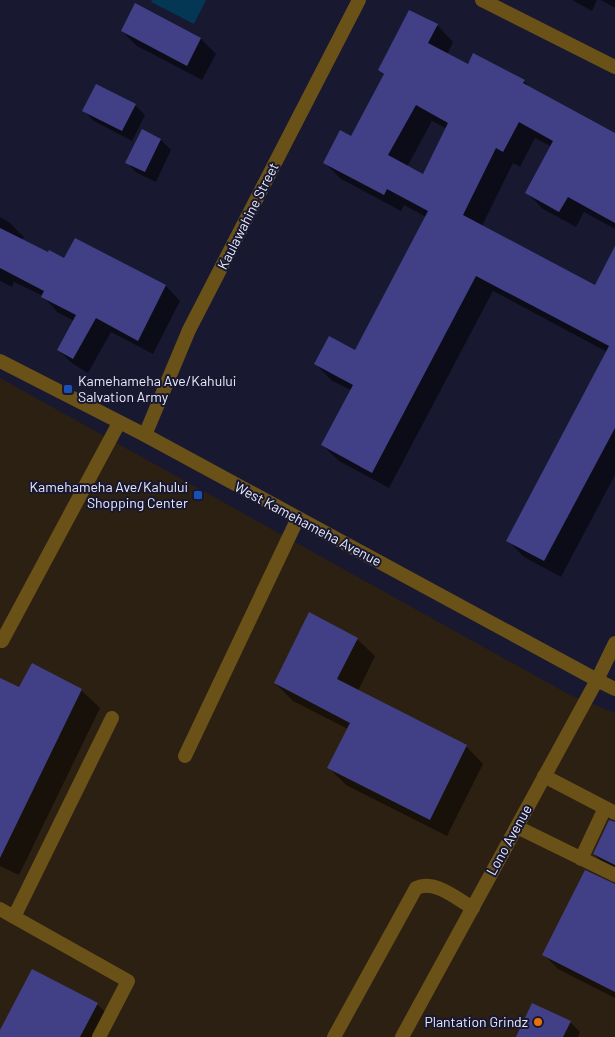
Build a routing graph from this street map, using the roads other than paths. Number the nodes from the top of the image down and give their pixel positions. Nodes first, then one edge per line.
1 (359, 0) edge
2 (482, 0) edge
3 (615, 67) edge
4 (0, 361) edge
5 (120, 423) junction
6 (144, 435) junction
7 (298, 518) junction
8 (2, 641) dead end
9 (615, 643) edge
10 (596, 680) junction
11 (615, 688) edge
12 (112, 718) dead end
13 (185, 756) dead end
14 (544, 776) junction
15 (610, 810) edge
16 (517, 827) junction
17 (581, 859) junction
18 (615, 875) edge
19 (473, 908) junction
20 (0, 909) edge
21 (14, 917) junction
22 (99, 1037) edge
23 (334, 1037) edge
24 (402, 1037) edge

1 - 6 street, Kaulawahine Street
2 - 3 street
4 - 5 street, West Kamehameha Avenue
5 - 6 street, West Kamehameha Avenue
5 - 8 street
6 - 7 street, West Kamehameha Avenue
7 - 10 street, West Kamehameha Avenue
7 - 13 street
9 - 10 street, Lono Avenue
10 - 11 street, West Kamehameha Avenue
10 - 14 street, Lono Avenue
12 - 21 street
14 - 15 street
14 - 16 street, Lono Avenue
15 - 17 street
16 - 17 street
16 - 19 street, Lono Avenue
17 - 18 street
19 - 23 street
19 - 24 street, Lono Avenue
20 - 21 street
21 - 22 street

